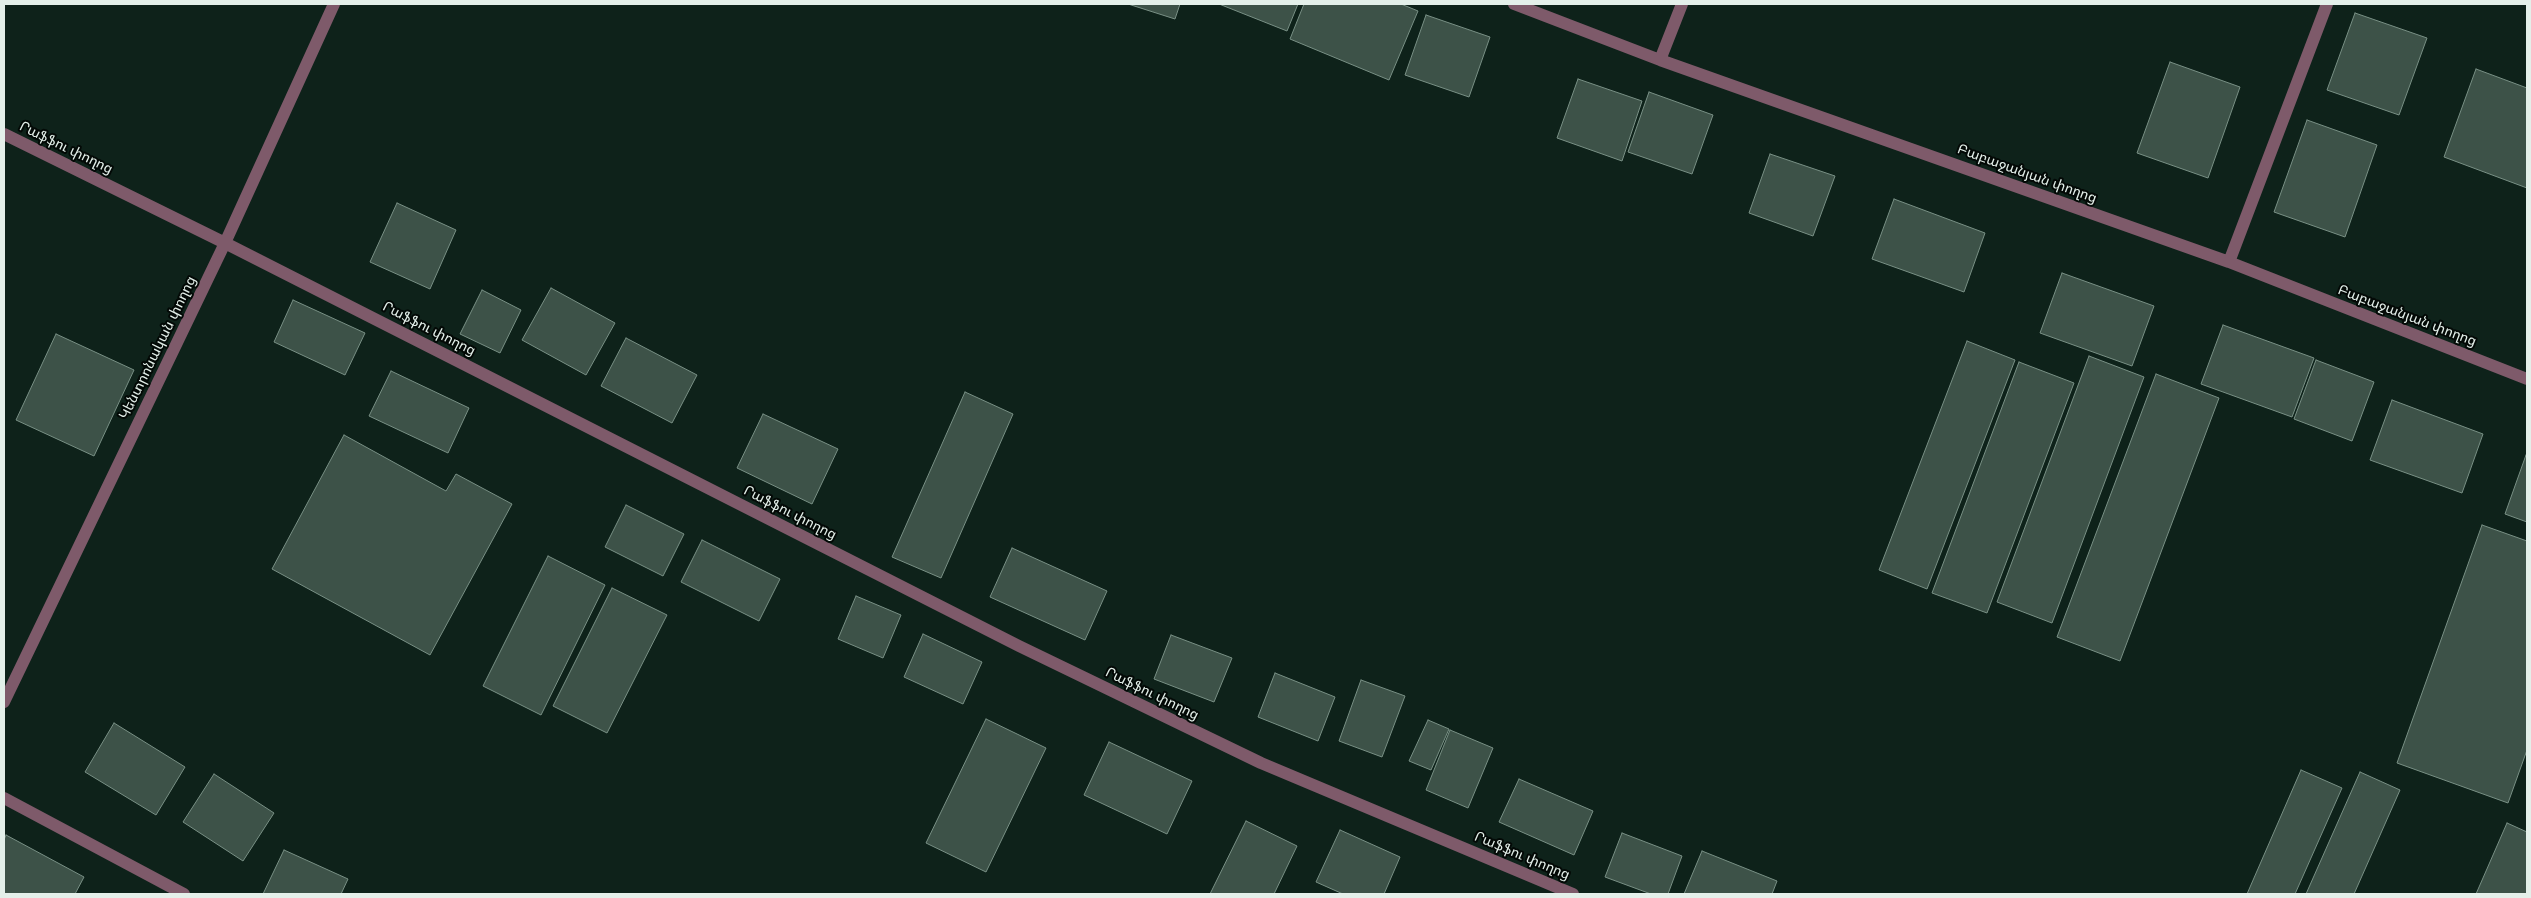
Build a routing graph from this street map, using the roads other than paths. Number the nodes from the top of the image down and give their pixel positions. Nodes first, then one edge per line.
1 (334, 4) edge
2 (1514, 4) edge
3 (1682, 4) edge
4 (2327, 4) edge
5 (1660, 60) junction
6 (4, 134) edge
7 (225, 243) junction
8 (2229, 262) junction
9 (2527, 379) edge
10 (4, 702) edge
11 (4, 798) edge
12 (184, 894) edge
13 (1573, 894) edge

1 - 7 street, Կենտրոնական փողոց
2 - 5 street, Բաբաջանյան փողոց
3 - 5 street
4 - 8 street
5 - 8 street, Բաբաջանյան փողոց
6 - 7 street, Րաֆֆու փողոց
7 - 10 street, Կենտրոնական փողոց
7 - 13 street, Րաֆֆու փողոց
8 - 9 street, Բաբաջանյան փողոց
11 - 12 street

